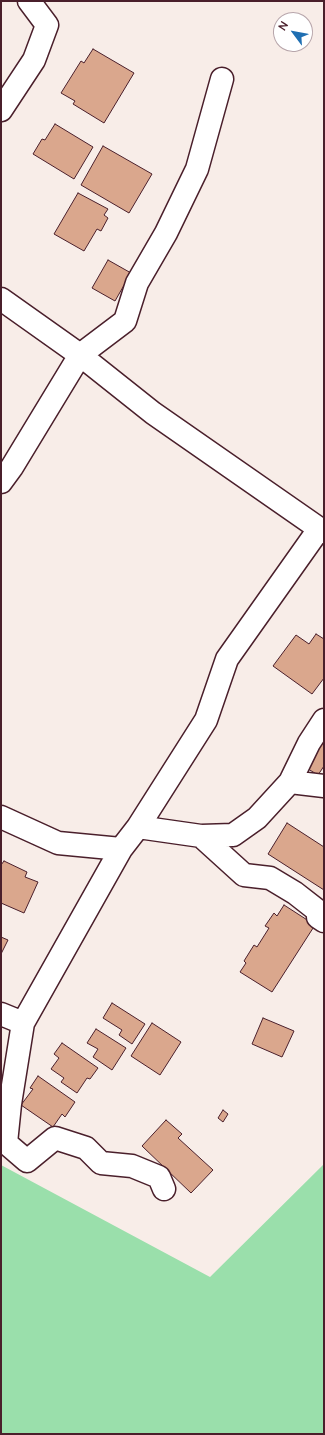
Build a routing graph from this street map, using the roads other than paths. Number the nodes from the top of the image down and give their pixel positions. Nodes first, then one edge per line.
1 (29, 1) edge
2 (222, 79) dead end
3 (1, 110) edge
4 (1, 299) edge
5 (80, 355) junction
6 (1, 482) edge
7 (322, 530) edge
8 (324, 720) edge
9 (290, 782) junction
10 (324, 786) edge
11 (1, 818) edge
12 (138, 827) junction
13 (201, 836) junction
14 (121, 849) junction
15 (324, 922) edge
16 (1, 1014) edge
17 (23, 1023) junction
18 (164, 1189) dead end

1 - 3 street
2 - 5 street
4 - 5 street
5 - 6 street
5 - 7 street
7 - 12 street
8 - 9 street
9 - 10 street
9 - 13 street
11 - 14 street
12 - 13 street
12 - 14 street
13 - 15 street
14 - 17 street
16 - 17 street
17 - 18 street

